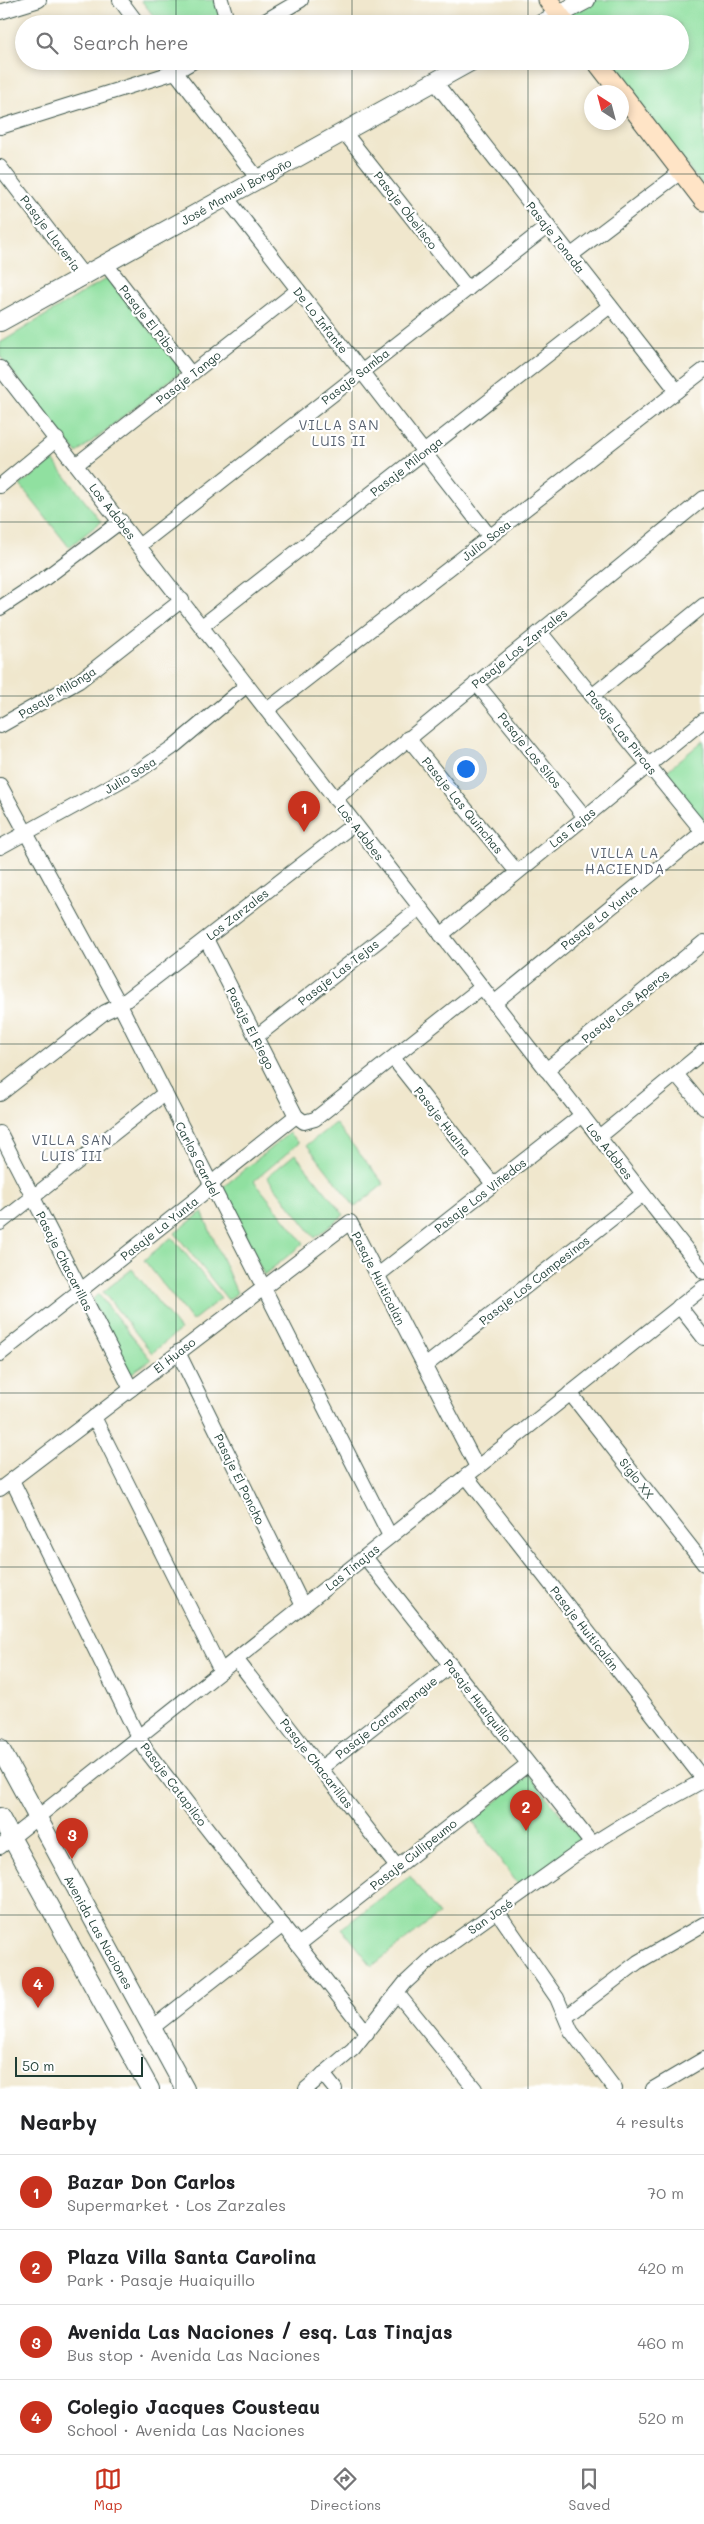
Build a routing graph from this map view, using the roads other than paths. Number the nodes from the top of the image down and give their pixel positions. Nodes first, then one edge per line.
1 (38, 0) edge
2 (120, 0) edge
3 (221, 0) edge
4 (301, 0) edge
5 (586, 0) edge
6 (0, 12) edge
7 (558, 13) edge
8 (131, 15) edge
9 (225, 15) edge
10 (275, 15) edge
11 (162, 70) edge
12 (173, 70) edge
13 (456, 70) edge
14 (603, 70) edge
15 (435, 82) junction
16 (615, 85) edge
17 (629, 103) edge
18 (0, 127) edge
19 (344, 132) junction
20 (0, 167) edge
21 (682, 171) junction
22 (258, 179) junction
23 (226, 197) junction
24 (704, 201) edge
25 (548, 226) junction
26 (570, 256) junction
27 (106, 263) junction
28 (83, 275) junction
29 (468, 289) junction
30 (298, 290) junction
31 (610, 306) junction
32 (0, 322) edge
33 (0, 368) edge
34 (704, 370) edge
35 (362, 372) junction
36 (191, 374) junction
37 (677, 391) junction
38 (58, 439) junction
39 (424, 452) junction
40 (77, 464) junction
41 (0, 486) edge
42 (704, 498) edge
43 (120, 520) junction
44 (490, 537) junction
45 (140, 545) junction
46 (182, 600) junction
47 (704, 605) edge
48 (0, 608) edge
49 (202, 626) junction
50 (540, 632) junction
51 (476, 683) junction
52 (247, 685) junction
53 (592, 696) junction
54 (267, 710) junction
55 (704, 720) edge
56 (0, 726) edge
57 (408, 738) junction
58 (649, 765) junction
59 (0, 785) edge
60 (334, 799) junction
61 (585, 817) junction
62 (354, 824) junction
63 (704, 832) edge
64 (26, 833) junction
65 (0, 847) edge
66 (517, 872) junction
67 (420, 908) junction
68 (441, 934) junction
69 (206, 939) junction
70 (704, 942) edge
71 (482, 987) junction
72 (494, 1003) junction
73 (120, 1004) junction
74 (256, 1037) junction
75 (704, 1051) edge
76 (393, 1058) junction
77 (546, 1070) junction
78 (676, 1074) junction
79 (165, 1093) junction
80 (0, 1094) edge
81 (704, 1108) edge
82 (582, 1115) junction
83 (296, 1116) junction
84 (0, 1133) edge
85 (599, 1137) junction
86 (493, 1184) junction
87 (211, 1185) junction
88 (643, 1194) junction
89 (33, 1197) junction
90 (350, 1222) joint
91 (0, 1223) edge
92 (704, 1272) edge
93 (378, 1275) junction
94 (263, 1286) junction
95 (704, 1287) edge
96 (80, 1290) junction
97 (679, 1306) junction
98 (704, 1338) edge
99 (178, 1352) junction
100 (0, 1354) edge
101 (425, 1366) junction
102 (131, 1389) junction
103 (570, 1393) junction
104 (94, 1417) junction
105 (477, 1467) junction
106 (466, 1476) junction
107 (12, 1480) junction
108 (0, 1490) edge
109 (390, 1536) junction
110 (365, 1556) junction
111 (704, 1564) edge
112 (302, 1606) junction
113 (236, 1659) junction
114 (451, 1665) junction
115 (221, 1671) junction
116 (138, 1737) junction
117 (0, 1748) edge
118 (528, 1764) junction
119 (321, 1768) junction
120 (704, 1780) edge
121 (0, 1816) edge
122 (36, 1818) junction
123 (6, 1843) edge
124 (592, 1844) junction
125 (397, 1867) junction
126 (497, 1911) junction
127 (704, 1924) edge
128 (283, 1925) junction
129 (298, 1945) junction
130 (397, 1993) junction
131 (566, 2017) junction
132 (152, 2028) junction
133 (367, 2033) junction
134 (704, 2059) edge
135 (323, 2074) junction
136 (144, 2087) edge
137 (185, 2089) edge
138 (306, 2089) edge
139 (335, 2089) edge
140 (476, 2089) edge
141 (615, 2089) edge
142 (653, 2089) edge

1 - 6 street
2 - 8 street
3 - 9 street
4 - 10 street
5 - 7 street
11 - 18 street
12 - 22 street
13 - 15 street, José Manuel Borgoño
14 - 16 main road
15 - 19 street, José Manuel Borgoño
15 - 25 street, Pasaje Tonada
17 - 21 main road
19 - 22 street, José Manuel Borgoño
19 - 29 street, Pasaje Obelisco
20 - 28 street, Pasaje Llaveria
21 - 24 main road
21 - 26 street
22 - 23 street, José Manuel Borgoño
23 - 27 street, José Manuel Borgoño
23 - 30 street, De Lo Infante
25 - 26 street, Pasaje Tonada
25 - 29 street, Pasaje Samba
26 - 31 street, Pasaje Tonada
27 - 28 street, José Manuel Borgoño
27 - 36 street, Pasaje El Pibe
28 - 32 street, José Manuel Borgoño
29 - 35 street, Pasaje Samba
30 - 35 street, De Lo Infante
30 - 36 street, Pasaje Tango
31 - 37 street, Pasaje Tonada
31 - 39 street, Pasaje Milonga
33 - 38 street, Los Adobes
34 - 37 street, Julio Sosa
35 - 39 street, De Lo Infante
35 - 45 street, Pasaje Samba
36 - 40 street, Pasaje Tango
37 - 44 street, Julio Sosa
38 - 40 street, Los Adobes
38 - 41 street
39 - 44 street, De Lo Infante
39 - 49 street, Pasaje Milonga
40 - 43 street, Los Adobes
42 - 50 street, Pasaje Los Zarzales
43 - 45 street, Los Adobes
43 - 48 street
44 - 54 street, Julio Sosa
45 - 46 street, Los Adobes
46 - 49 street, Los Adobes
46 - 56 street, Pasaje Milonga
47 - 53 street
49 - 52 street, Los Adobes
50 - 51 street, Pasaje Los Zarzales
50 - 53 street, Pasaje Las Pircas
51 - 57 street, Pasaje Los Zarzales
51 - 61 street, Pasaje Los Silos
52 - 54 street, Los Adobes
52 - 64 street, Julio Sosa
53 - 58 street, Pasaje Las Pircas
54 - 60 street, Los Adobes
55 - 58 street, Las Tejas
57 - 60 street, Pasaje Los Zarzales
57 - 66 street, Pasaje Las Quinchas
58 - 61 street, Las Tejas
58 - 63 street, Pasaje Las Pircas
59 - 64 street, Carlos Gardel
60 - 62 street, Los Adobes
61 - 66 street, Las Tejas
62 - 67 street, Los Adobes
62 - 69 street, Los Zarzales
63 - 72 street, Pasaje La Yunta
64 - 65 street, Julio Sosa
64 - 73 street, Carlos Gardel
66 - 68 street, Las Tejas
67 - 68 street, Los Adobes
67 - 74 street, Pasaje Las Tejas
68 - 71 street, Los Adobes
69 - 73 street, Los Zarzales
69 - 74 street, Pasaje El Riego
70 - 77 street, Pasaje Los Aperos
71 - 72 street, Los Adobes
71 - 76 street
72 - 77 street, Los Adobes
73 - 79 street, Carlos Gardel
73 - 80 street
74 - 83 street, Pasaje El Riego
75 - 78 street
76 - 83 street
76 - 86 street, Pasaje Huaina
77 - 82 street, Los Adobes
78 - 81 street
78 - 85 street
79 - 87 street, Carlos Gardel
79 - 89 street
82 - 85 street, Los Adobes
82 - 86 street, Pasaje Los Viñedos
83 - 87 street, Pasaje La Yunta
84 - 89 street, Pasaje Chacarillas
85 - 88 street, Los Adobes
86 - 93 street, Pasaje Los Viñedos
87 - 94 street, Carlos Gardel
87 - 96 street, Pasaje La Yunta
88 - 92 street, Los Adobes
88 - 101 street, Pasaje Los Campesinos
89 - 91 street
89 - 96 street, Pasaje Chacarillas
90 - 93 street, Pasaje Huiticalán
90 - 94 street, El Huaso
93 - 101 street, Pasaje Huiticalán
94 - 99 street, El Huaso
94 - 109 street, Carlos Gardel
95 - 97 street, Las Tinajas
96 - 100 street, Pasaje La Yunta
96 - 102 street, Pasaje Chacarillas
97 - 98 street
97 - 103 street, Las Tinajas
99 - 102 street, El Huaso
99 - 112 street, Pasaje El Poncho
101 - 105 street, Pasaje Huiticalán
102 - 104 street, El Huaso
103 - 105 street, Las Tinajas
103 - 111 street, Siglo XX
104 - 107 street, El Huaso
104 - 115 street
105 - 106 street, Las Tinajas
106 - 109 street, Las Tinajas
106 - 120 street, Pasaje Huiticalán
107 - 108 street, El Huaso
107 - 116 street, Pasaje Catapilco
109 - 110 street, Las Tinajas
110 - 112 street, Las Tinajas
110 - 114 street, Pasaje Huaiquillo
112 - 113 street, Las Tinajas
113 - 115 street, Las Tinajas
113 - 119 street, Pasaje Chacarillas
114 - 118 street, Pasaje Huaiquillo
114 - 119 street, Pasaje Carampangue
115 - 116 street, Las Tinajas
116 - 122 street, Las Tinajas
116 - 128 street, Pasaje Catapilco
117 - 122 street, Avenida Las Naciones
118 - 124 street, Pasaje Huaiquillo
118 - 125 street, Pasaje Cullipeumo
119 - 125 street, Pasaje Chacarillas
120 - 124 street, San José
121 - 123 street
122 - 123 street, Las Tinajas
122 - 132 street, Avenida Las Naciones
123 - 136 street
124 - 126 street, San José
125 - 129 street, Pasaje Cullipeumo
126 - 130 street, San José
126 - 131 street
127 - 131 street
128 - 129 street, Pasaje Catapilco
128 - 132 street
129 - 133 street, Pasaje Catapilco
130 - 133 street, San José
130 - 140 street
131 - 141 street
132 - 137 street, Avenida Las Naciones
133 - 135 street, San José
134 - 142 street
135 - 138 street, San José
135 - 139 street

